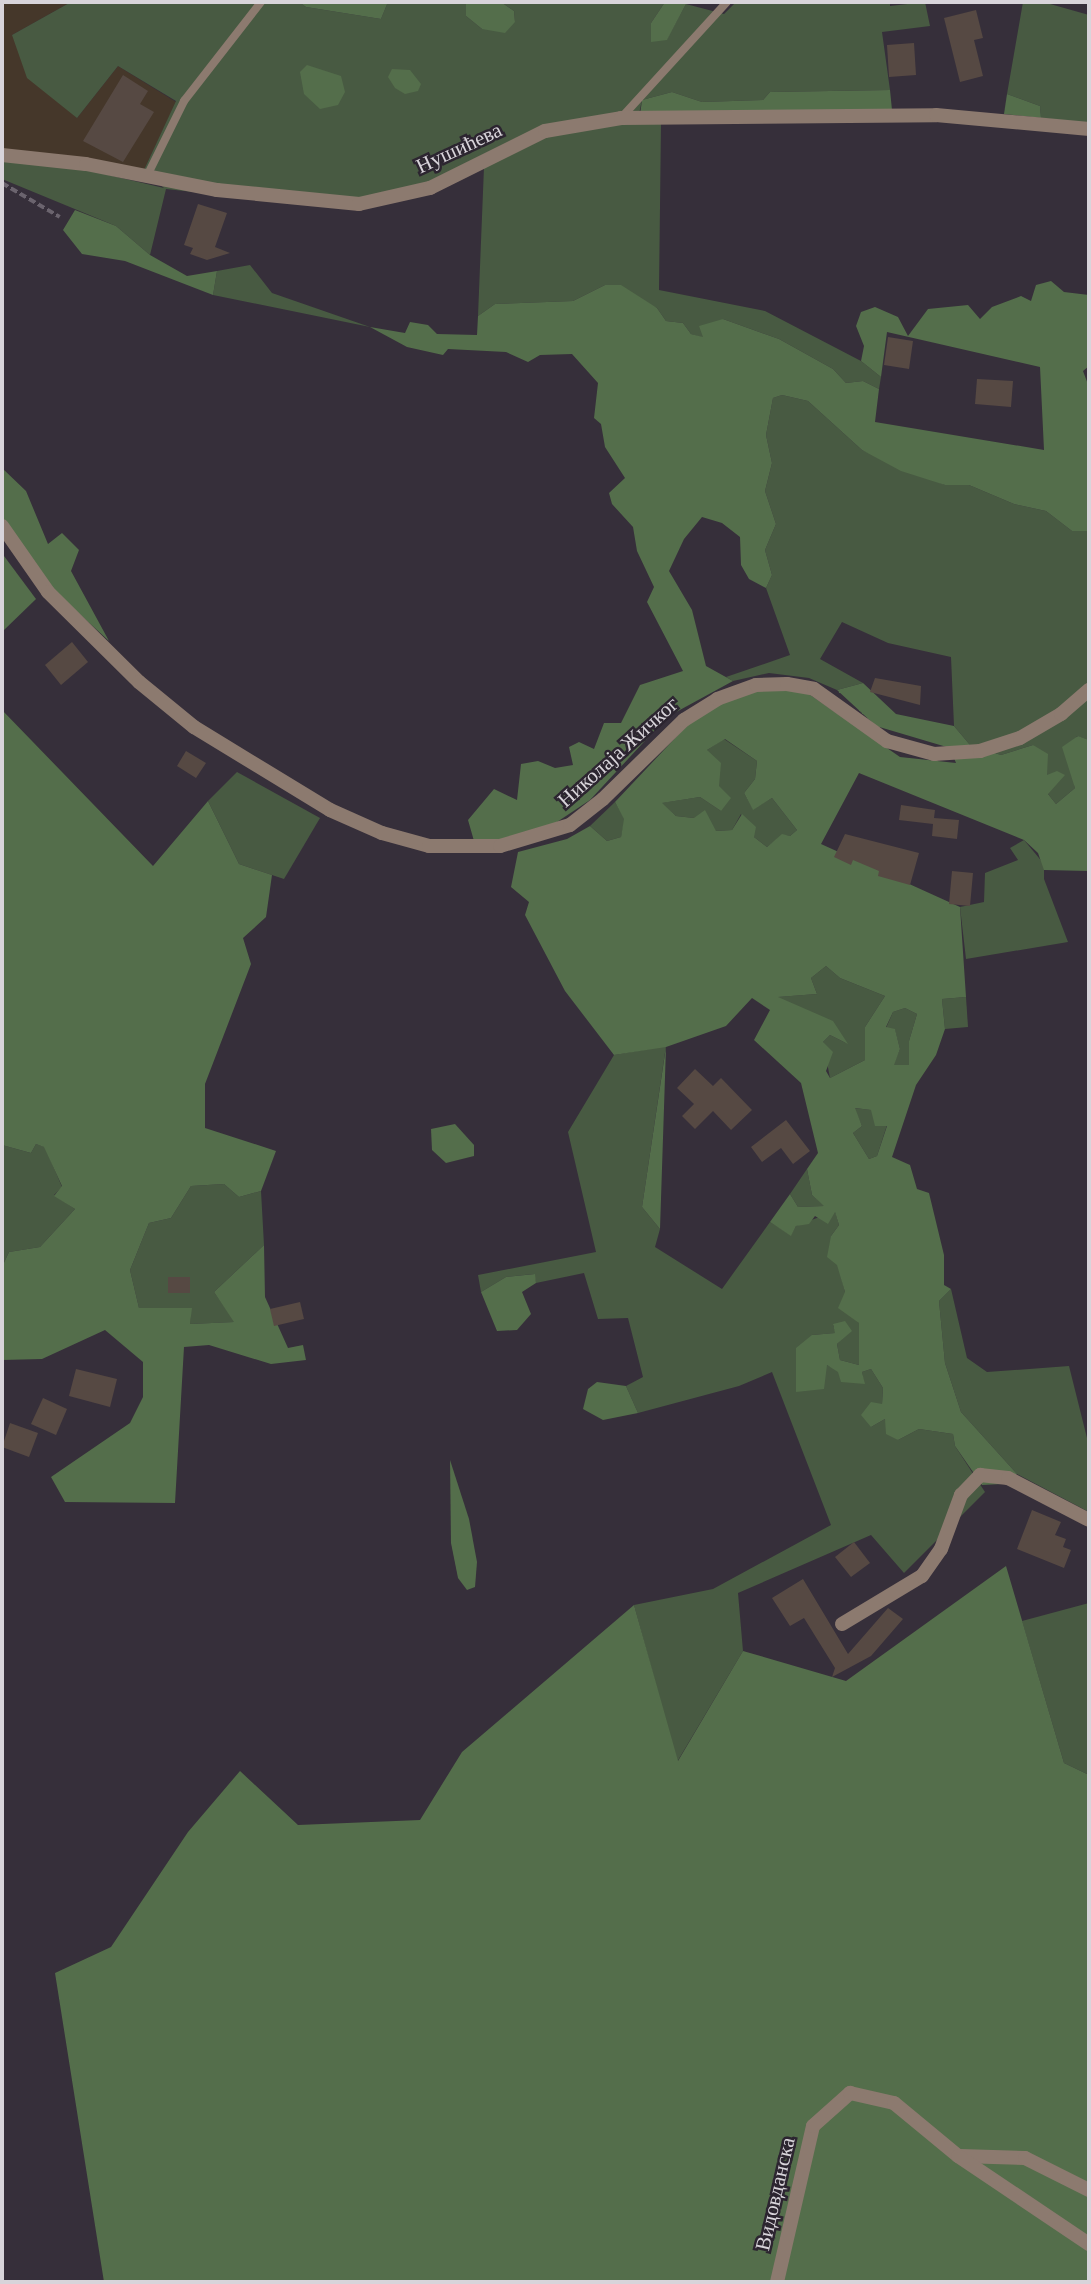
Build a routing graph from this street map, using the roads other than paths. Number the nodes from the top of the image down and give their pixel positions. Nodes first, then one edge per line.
1 (261, 2) edge
2 (727, 2) edge
3 (621, 118) junction
4 (1089, 129) edge
5 (2, 155) edge
6 (147, 176) junction
7 (2, 526) edge
8 (1089, 690) edge
9 (1089, 1520) edge
10 (842, 1625) dead end
11 (958, 2155) junction
12 (1089, 2190) edge
13 (1089, 2244) edge
14 (777, 2282) edge

1 - 6 lane
2 - 3 lane
3 - 4 street, Нушићева
3 - 6 street, Нушићева
5 - 6 street, Нушићева
7 - 8 street, Николаја Жичког
9 - 10 street
11 - 12 street
11 - 13 street, Видовданска
11 - 14 street, Видовданска

